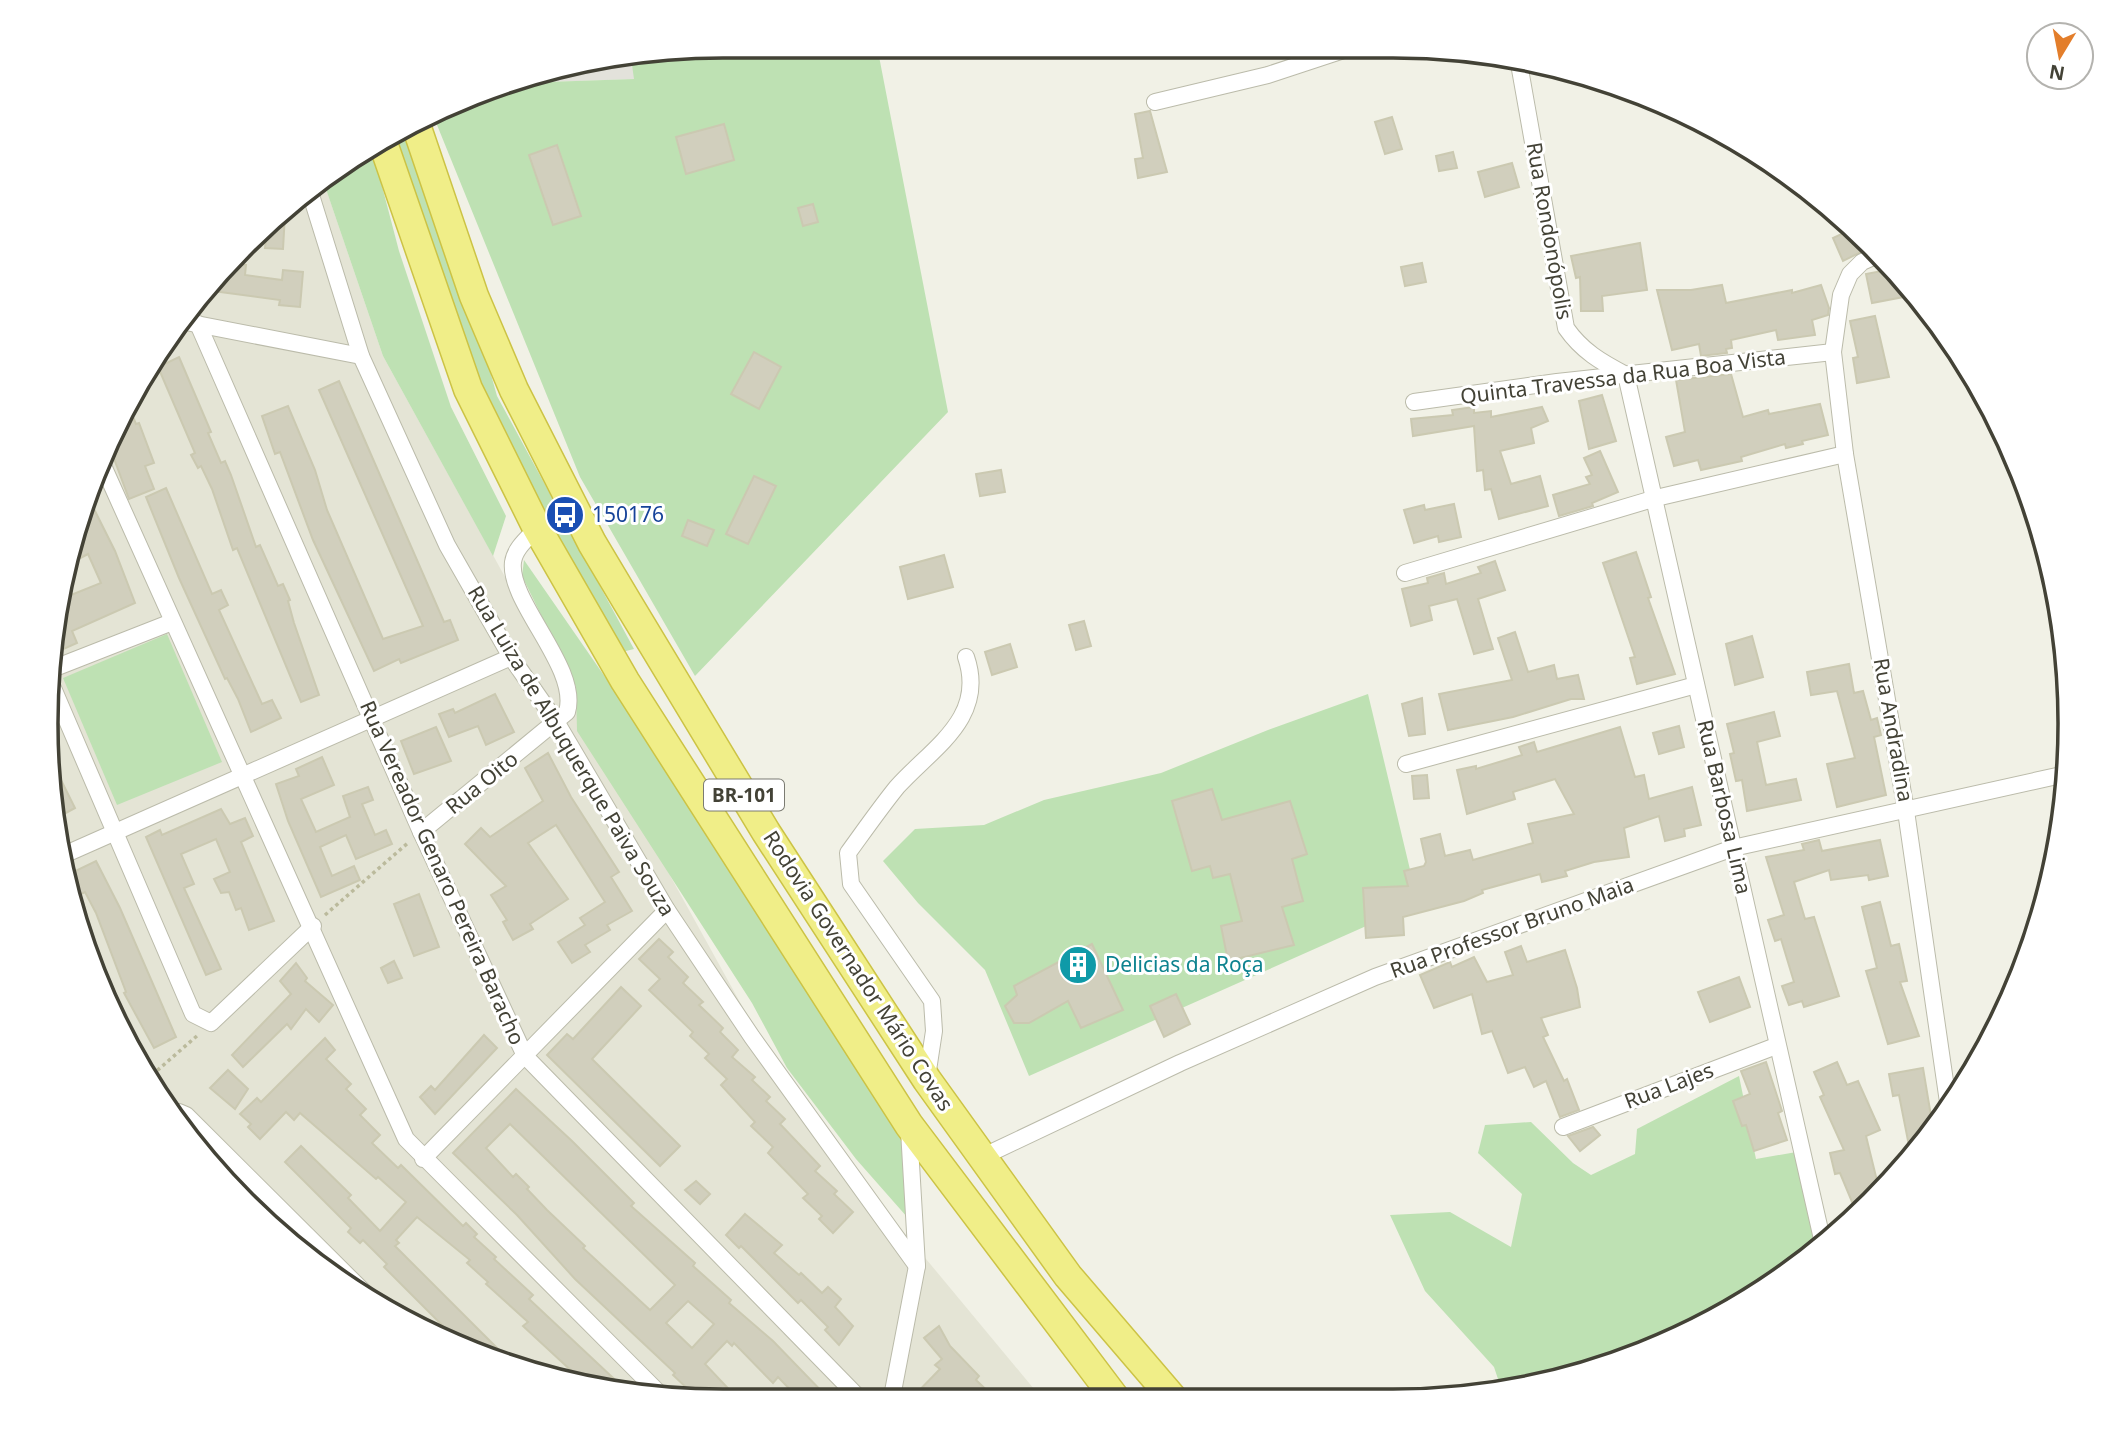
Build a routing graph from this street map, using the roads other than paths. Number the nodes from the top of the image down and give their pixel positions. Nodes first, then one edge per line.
1 (1320, 58) edge
2 (1520, 71) edge
3 (1156, 102) dead end
4 (419, 131) edge
5 (385, 151) edge
6 (309, 202) edge
7 (1869, 259) edge
8 (192, 323) edge
9 (1833, 352) junction
10 (361, 356) junction
11 (1626, 375) junction
12 (1414, 402) dead end
13 (1845, 454) junction
14 (106, 473) edge
15 (1656, 498) junction
16 (537, 528) junction
17 (1405, 573) dead end
18 (172, 622) junction
19 (510, 657) junction
20 (966, 657) dead end
21 (60, 666) edge
22 (1696, 685) junction
23 (59, 701) edge
24 (372, 719) junction
25 (557, 723) junction
26 (1406, 764) dead end
27 (243, 775) junction
28 (2056, 776) edge
29 (1906, 811) junction
30 (421, 832) junction
31 (114, 833) junction
32 (1733, 848) junction
33 (71, 852) edge
34 (667, 910) junction
35 (313, 926) junction
36 (1776, 1046) junction
37 (525, 1056) junction
38 (927, 1080) junction
39 (1947, 1092) edge
40 (185, 1115) edge
41 (909, 1125) junction
42 (1563, 1127) dead end
43 (984, 1156) junction
44 (423, 1159) junction
45 (1821, 1233) edge
46 (337, 1265) edge
47 (917, 1266) junction
48 (651, 1385) edge
49 (850, 1389) edge
50 (893, 1389) edge
51 (1108, 1389) edge
52 (1165, 1389) edge

1 - 3 street
2 - 11 street, Rua Rondonópolis
4 - 38 highway, Rodovia Governador Mário Covas / BR-101
5 - 16 highway, Rodovia Governador Mário Covas / BR-101
6 - 10 street, Rua Luiza de Albuquerque Paiva Souza
7 - 9 street, Rua Andradina
8 - 10 street
8 - 24 street, Rua Vereador Genaro Pereira Baracho
9 - 11 street, Quinta Travessa da Rua Boa Vista
9 - 13 street, Rua Andradina
10 - 19 street, Rua Luiza de Albuquerque Paiva Souza
11 - 12 street, Quinta Travessa da Rua Boa Vista
11 - 15 street, Rua Barbosa Lima
13 - 15 street
13 - 29 street, Rua Andradina
14 - 18 street
15 - 17 street
15 - 22 street, Rua Barbosa Lima
16 - 25 street
16 - 41 highway, Rodovia Governador Mário Covas / BR-101
18 - 21 street
18 - 27 street
19 - 24 street
19 - 25 street, Rua Luiza de Albuquerque Paiva Souza
20 - 38 street
22 - 26 street
22 - 32 street, Rua Barbosa Lima
23 - 31 street
24 - 27 street
24 - 30 street, Rua Vereador Genaro Pereira Baracho
25 - 30 street, Rua Oito
25 - 34 street, Rua Luiza de Albuquerque Paiva Souza
27 - 31 street
27 - 35 street
28 - 29 street, Rua Professor Bruno Maia
29 - 32 street, Rua Professor Bruno Maia
29 - 39 street, Rua Andradina
30 - 37 street, Rua Vereador Genaro Pereira Baracho
31 - 33 street
31 - 35 street
32 - 36 street, Rua Barbosa Lima
32 - 43 street, Rua Professor Bruno Maia
34 - 37 street
34 - 47 street, Rua Luiza de Albuquerque Paiva Souza
35 - 44 street
36 - 42 street, Rua Lajes
36 - 45 street, Rua Barbosa Lima
37 - 44 street
37 - 49 street, Rua Vereador Genaro Pereira Baracho
38 - 43 highway, Rodovia Governador Mário Covas / BR-101
40 - 46 street
41 - 47 street
41 - 51 highway, Rodovia Governador Mário Covas / BR-101
43 - 52 highway, Rodovia Governador Mário Covas / BR-101
44 - 48 street
47 - 50 street

